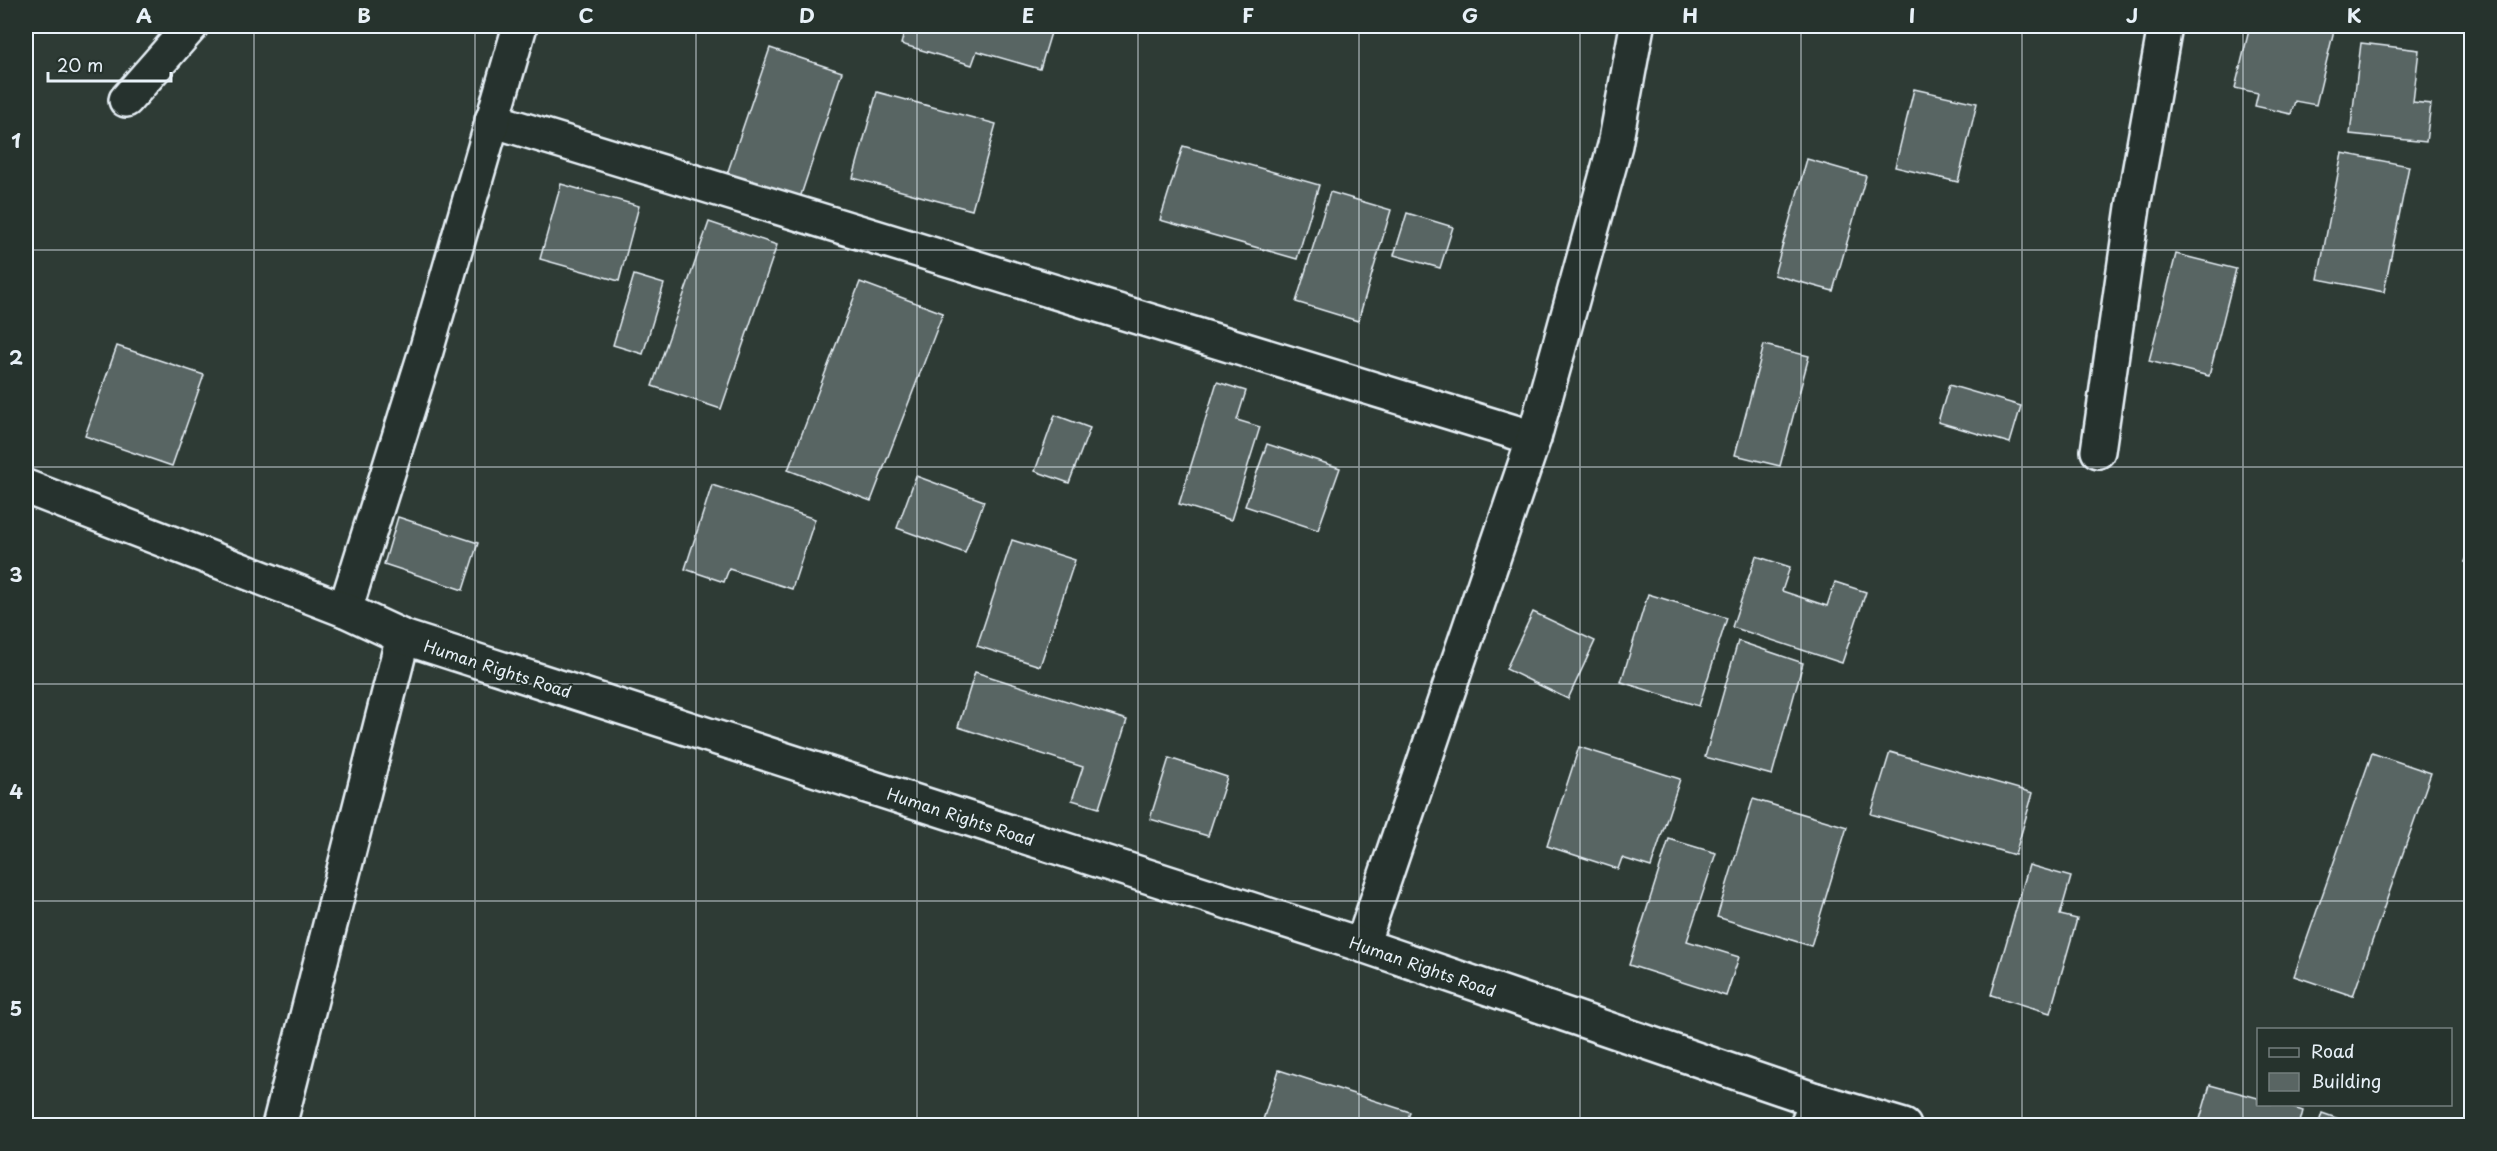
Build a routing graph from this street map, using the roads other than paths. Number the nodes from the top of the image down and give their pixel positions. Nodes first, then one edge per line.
1 (191, 26) edge
2 (520, 26) edge
3 (1637, 26) edge
4 (2165, 26) edge
5 (126, 100) dead end
6 (492, 120) junction
7 (1534, 438) junction
8 (2098, 452) dead end
9 (26, 487) edge
10 (345, 610) junction
11 (403, 637) junction
12 (1362, 945) junction
13 (1811, 1113) edge
14 (279, 1125) edge
15 (1904, 1125) edge

1 - 5 street
2 - 6 street
3 - 7 street
4 - 8 street
6 - 7 street
6 - 10 street
7 - 12 street
9 - 10 street, Human Rights Road
10 - 11 street, Human Rights Road
11 - 12 street, Human Rights Road
11 - 14 street
12 - 13 street, Human Rights Road
13 - 15 street, Human Rights Road

